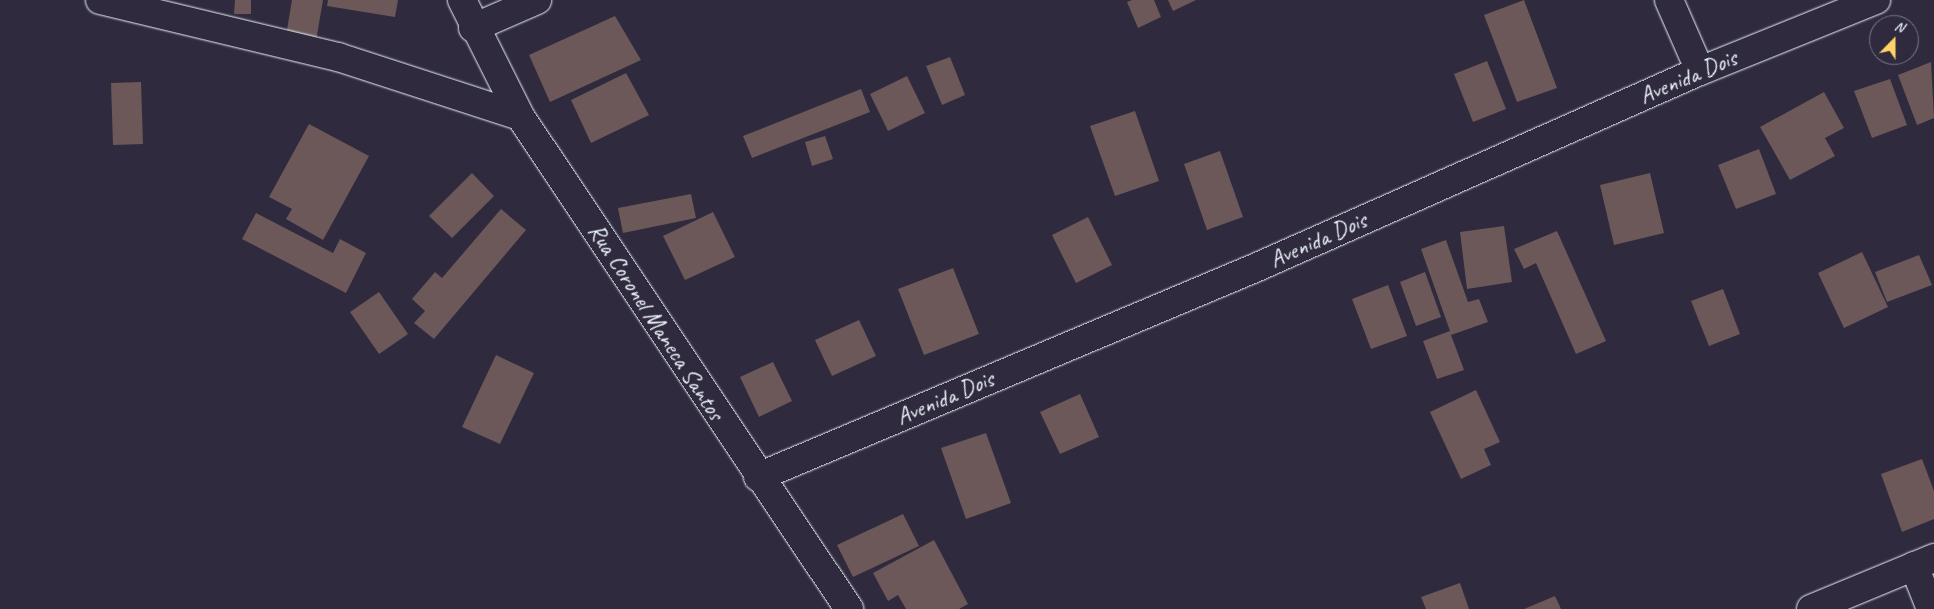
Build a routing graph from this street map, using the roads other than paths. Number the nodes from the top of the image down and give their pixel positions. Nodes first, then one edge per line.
1 (100, 0) edge
2 (462, 0) edge
3 (537, 0) edge
4 (1669, 0) edge
5 (1876, 0) edge
6 (474, 28) junction
7 (1700, 71) junction
8 (520, 116) junction
9 (758, 477) junction
10 (1924, 562) edge
11 (849, 609) edge
12 (1811, 609) edge
13 (1931, 609) edge

1 - 8 street
2 - 6 street, Rua Coronel Maneca Santos
3 - 6 street
4 - 7 street
5 - 7 street, Avenida Dois
6 - 8 street, Rua Coronel Maneca Santos
7 - 9 street, Avenida Dois
8 - 9 street, Rua Coronel Maneca Santos
9 - 11 street, Rua Coronel Maneca Santos
10 - 12 street
10 - 13 street

